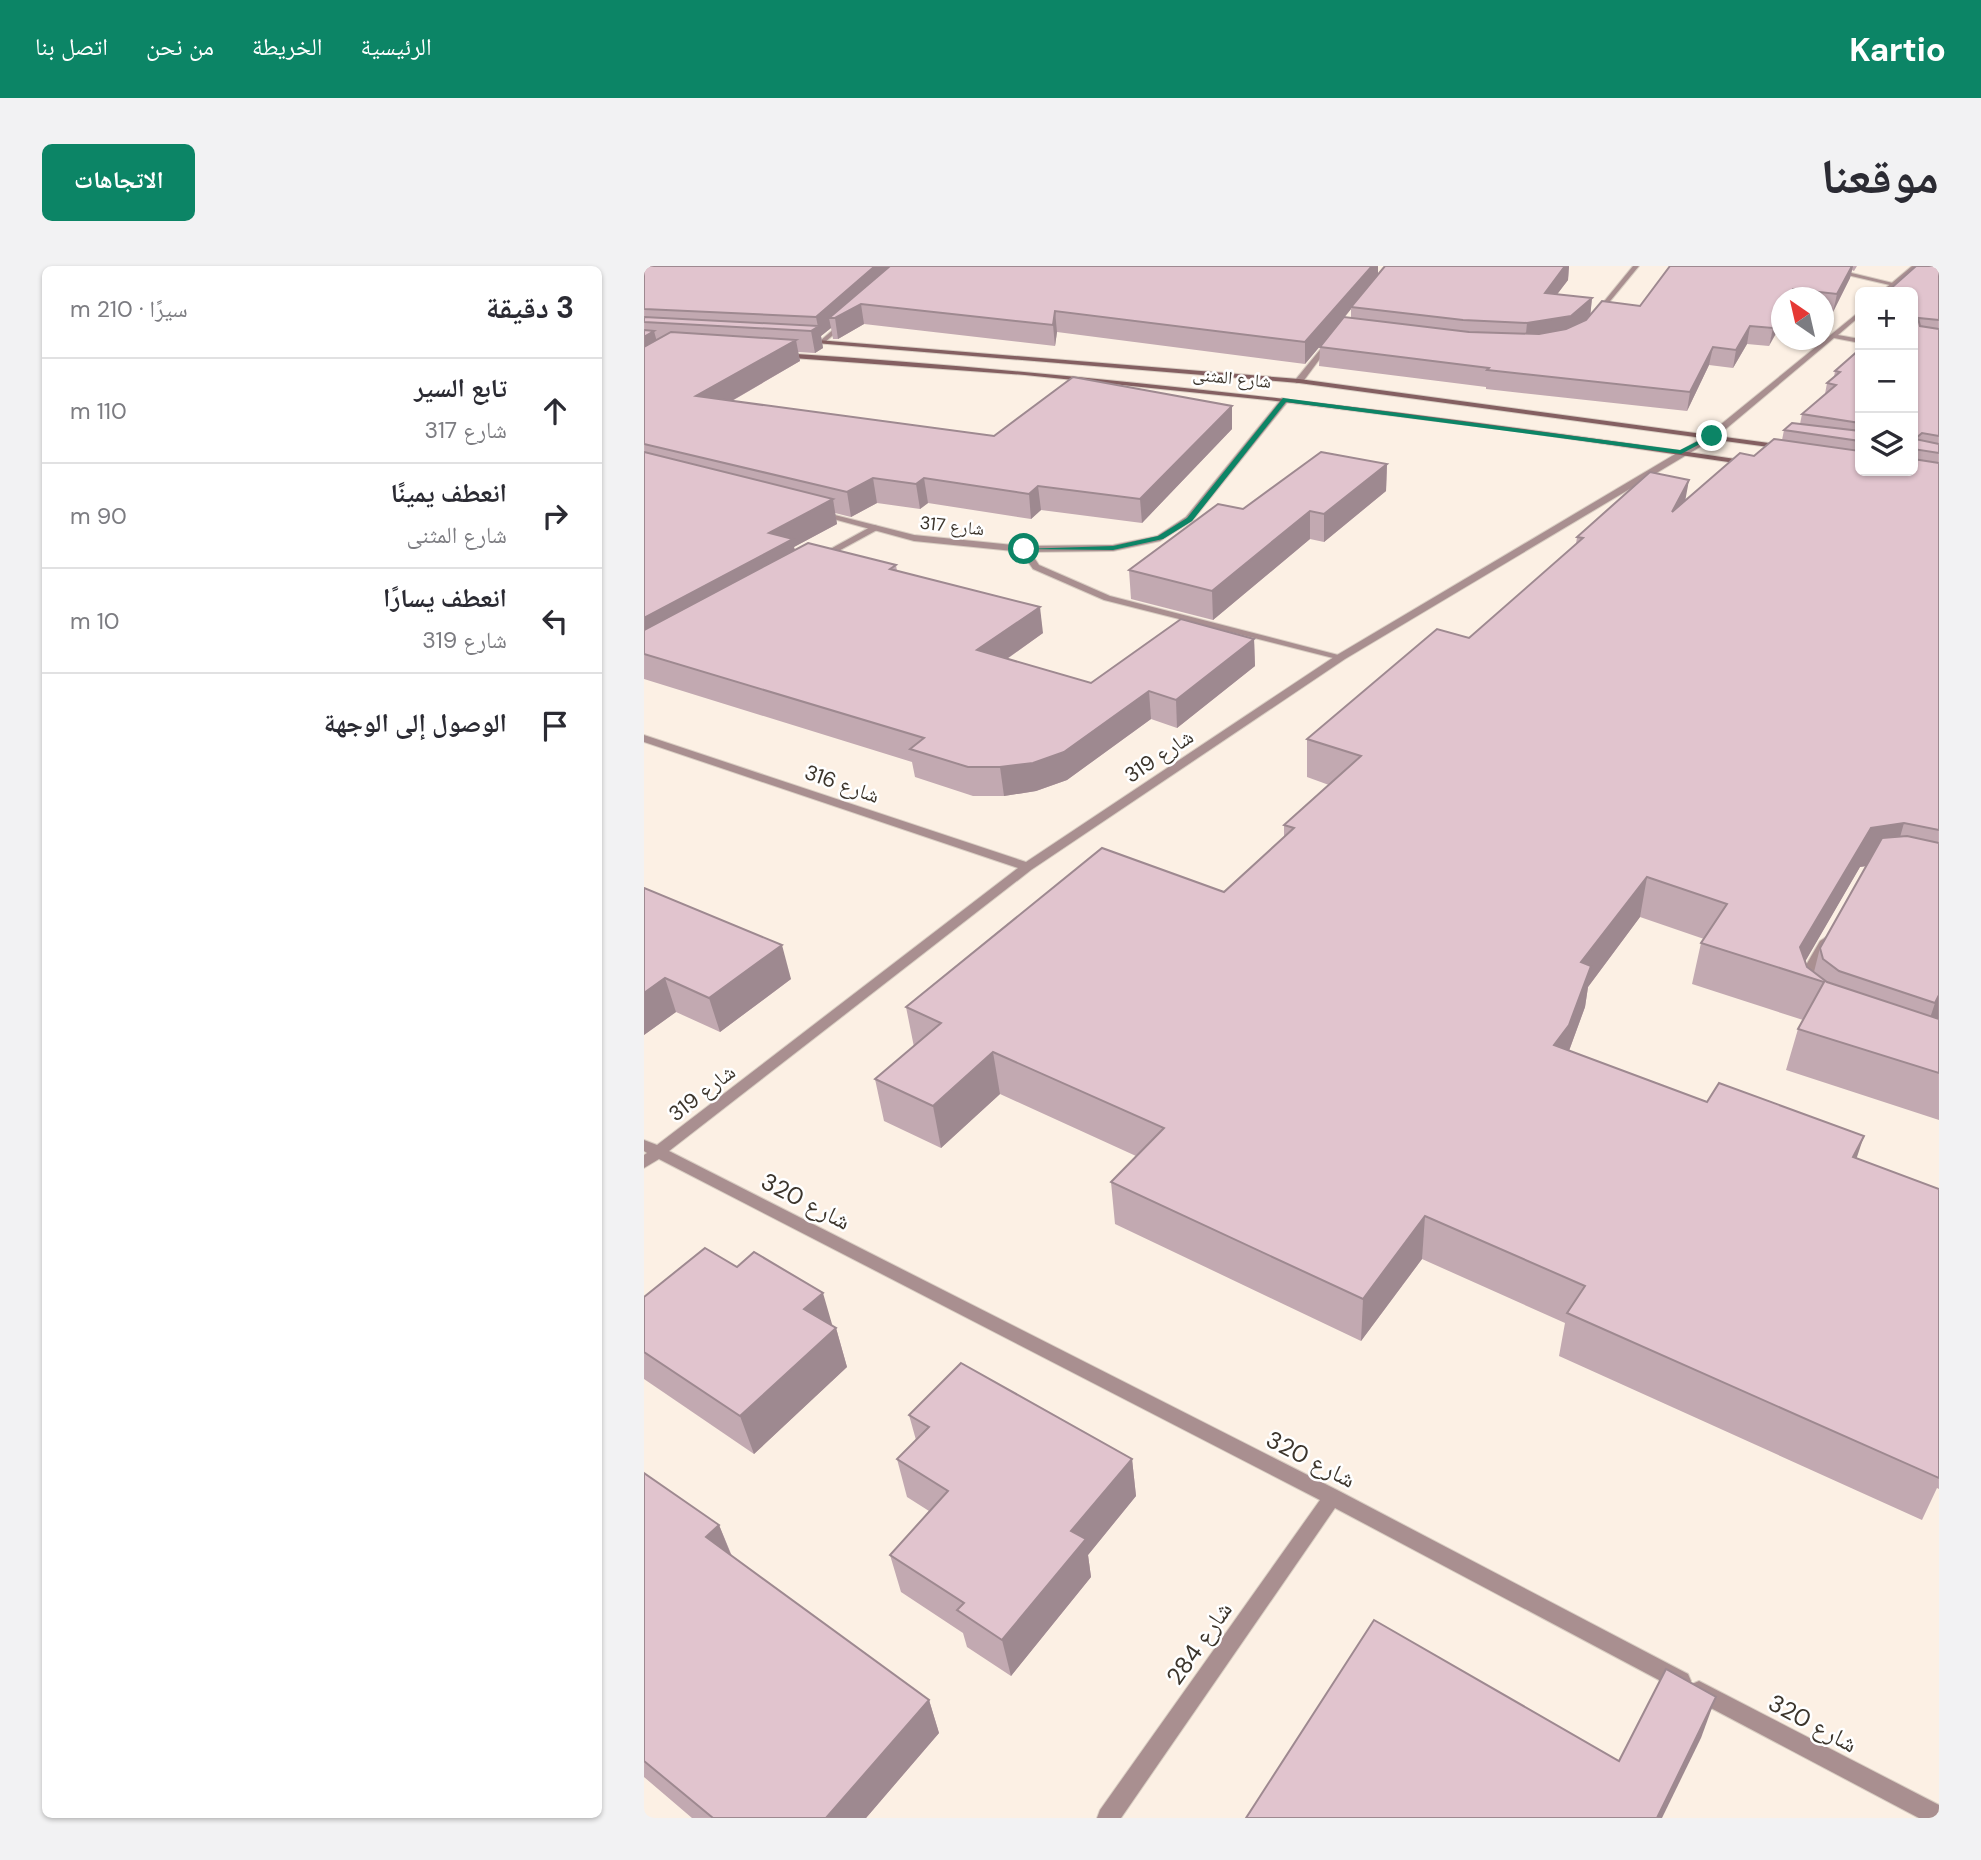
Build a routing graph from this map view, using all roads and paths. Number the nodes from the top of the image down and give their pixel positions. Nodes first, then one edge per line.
1 (1636, 266) edge
2 (1832, 266) edge
3 (1915, 267) edge
4 (1927, 269) edge
5 (1895, 284) junction
6 (1891, 287) edge
7 (851, 317) edge
8 (1855, 317) edge
9 (1592, 319) edge
10 (1340, 330) edge
11 (1834, 335) edge
12 (1834, 336) edge
13 (1855, 340) edge
14 (795, 341) edge
15 (822, 342) junction
16 (1816, 350) edge
17 (773, 354) edge
18 (1299, 381) junction
19 (1285, 400) junction
20 (1712, 436) junction
21 (1793, 449) edge
22 (1681, 452) junction
23 (1762, 465) edge
24 (806, 511) edge
25 (874, 528) junction
26 (1024, 549) junction
27 (813, 561) edge
28 (1341, 657) junction
29 (644, 738) edge
30 (1027, 867) junction
31 (1832, 931) edge
32 (1801, 996) edge
33 (648, 1153) edge
34 (1332, 1497) junction
35 (1939, 1817) edge
36 (1108, 1818) edge

1 - 9 street
2 - 5 street
3 - 4 street
3 - 5 street
5 - 6 street
7 - 15 street
8 - 11 street, شارع 319
10 - 18 street
12 - 13 street
14 - 15 street, شارع المثنى
15 - 18 street, شارع المثنى
16 - 20 street, شارع 319
17 - 19 street, شارع المثنى
18 - 20 street, شارع المثنى
19 - 22 street, شارع المثنى
19 - 26 street, شارع 317
20 - 21 street, شارع المثنى
20 - 22 street, شارع 319
22 - 23 street, شارع المثنى
22 - 28 street, شارع 319
24 - 25 street, شارع 317
25 - 26 street, شارع 317
25 - 27 street
26 - 28 street
28 - 30 street, شارع 319
29 - 30 street, شارع 316
30 - 33 street, شارع 319
31 - 32 street
33 - 34 street, شارع 320
34 - 35 street, شارع 320
34 - 36 street, شارع 284

